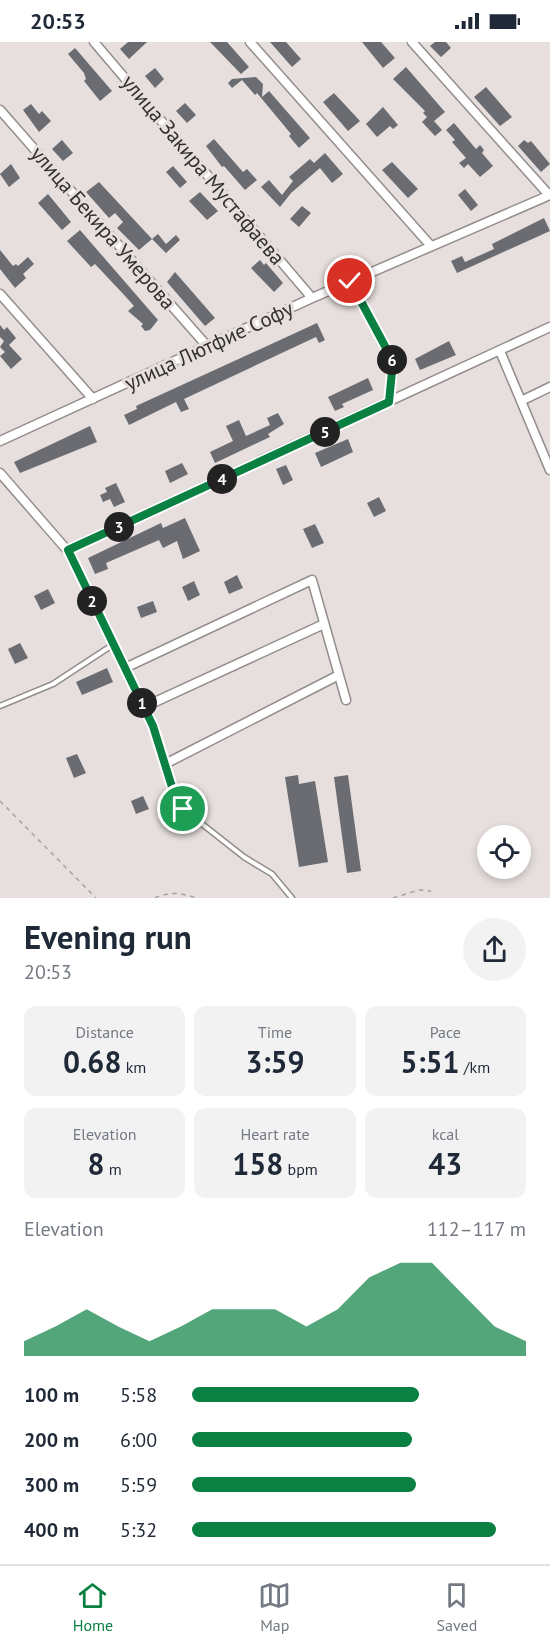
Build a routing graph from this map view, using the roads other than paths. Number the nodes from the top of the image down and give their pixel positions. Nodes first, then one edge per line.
1 (94, 42) edge
2 (250, 42) edge
3 (412, 42) edge
4 (0, 110) edge
5 (549, 195) edge
6 (431, 246) junction
7 (350, 281) junction
8 (0, 294) edge
9 (312, 298) junction
10 (550, 327) edge
11 (207, 346) junction
12 (500, 351) junction
13 (550, 387) edge
14 (93, 399) junction
15 (521, 401) junction
16 (389, 402) junction
17 (0, 441) edge
18 (550, 470) edge
19 (0, 473) edge
20 (68, 550) junction
21 (324, 624) junction
22 (114, 644) junction
23 (125, 668) junction
24 (337, 676) junction
25 (346, 700) dead end
26 (0, 706) edge
27 (144, 707) junction
28 (165, 764) junction
29 (292, 898) edge

1 - 9 street, улица Закира Мустафаева
2 - 6 street
3 - 5 street
4 - 11 street, улица Бекира Умерова
5 - 6 street, улица Лютфие Софу
6 - 7 street, улица Лютфие Софу
7 - 9 street, улица Лютфие Софу
7 - 16 lane
8 - 14 street
9 - 11 street, улица Лютфие Софу
10 - 12 street
11 - 14 street, улица Лютфие Софу
12 - 15 street
12 - 16 street
13 - 15 street
14 - 17 street, улица Лютфие Софу
15 - 18 street
16 - 20 street
19 - 20 street
20 - 22 lane
21 - 23 street
21 - 24 street
21 - 27 street
22 - 23 lane
22 - 26 lane
23 - 27 lane
24 - 25 street
24 - 28 street
27 - 28 lane
28 - 29 lane

